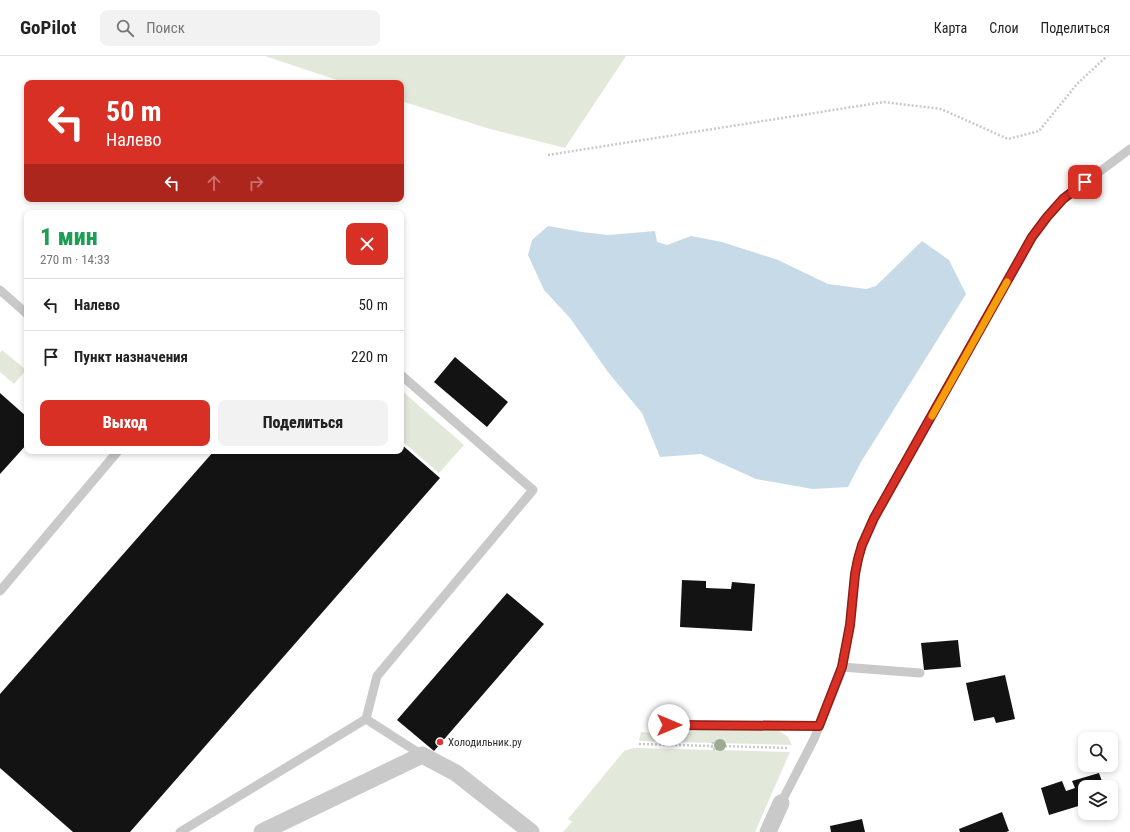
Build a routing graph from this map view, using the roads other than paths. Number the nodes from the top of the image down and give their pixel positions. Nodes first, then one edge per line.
1 (1130, 149) edge
2 (0, 290) edge
3 (24, 311) edge
4 (404, 378) edge
5 (115, 454) edge
6 (0, 591) edge
7 (842, 667) junction
8 (920, 673) dead end
9 (366, 719) junction
10 (654, 725) dead end
11 (819, 726) junction
12 (422, 755) junction
13 (781, 803) junction
14 (180, 832) edge
15 (262, 832) edge
16 (531, 832) edge
17 (768, 832) edge
18 (781, 832) edge

1 - 7 lane
2 - 3 lane
4 - 9 lane
5 - 6 lane
7 - 8 lane
7 - 11 lane
9 - 12 lane
9 - 14 lane
10 - 11 lane
11 - 13 lane
12 - 15 street
12 - 16 street
13 - 17 street
13 - 18 street

